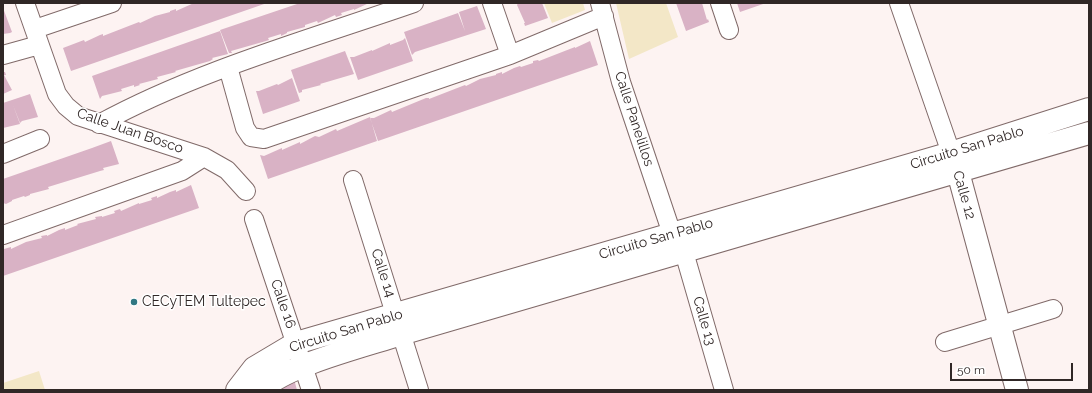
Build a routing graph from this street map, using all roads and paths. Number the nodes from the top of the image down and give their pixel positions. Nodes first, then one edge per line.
1 (26, 3) edge
2 (112, 3) edge
3 (414, 3) edge
4 (492, 3) edge
5 (720, 3) edge
6 (899, 3) edge
7 (602, 10) edge
8 (730, 30) dead end
9 (37, 37) junction
10 (3, 55) edge
11 (510, 55) junction
12 (228, 67) junction
13 (1089, 109) edge
14 (99, 124) junction
15 (1089, 133) edge
16 (40, 139) dead end
17 (3, 154) edge
18 (204, 157) junction
19 (955, 163) junction
20 (353, 180) dead end
21 (246, 191) dead end
22 (254, 219) dead end
23 (672, 234) junction
24 (3, 235) edge
25 (684, 252) junction
26 (1054, 309) dead end
27 (399, 324) junction
28 (1000, 326) junction
29 (945, 342) dead end
30 (296, 343) junction
31 (304, 366) junction
32 (237, 390) edge
33 (262, 390) edge
34 (311, 390) edge
35 (419, 390) edge
36 (724, 390) edge
37 (1017, 390) edge

1 - 9 street, Calle Juan Bosco
2 - 9 street
3 - 12 street
4 - 11 street
5 - 8 street
6 - 19 street, Calle 12
7 - 11 street
7 - 23 street, Calle Panelillos
9 - 10 street
9 - 14 street, Calle Juan Bosco
11 - 12 street
12 - 14 street
13 - 19 main road, Circuito San Pablo
14 - 18 street, Calle Juan Bosco
15 - 19 main road, Circuito San Pablo
16 - 17 street
18 - 21 street, Calle Juan Bosco
18 - 24 street
19 - 23 main road, Circuito San Pablo
19 - 25 main road, Circuito San Pablo
19 - 28 main road, Calle 12
20 - 27 street, Calle 14
22 - 30 street, Calle 16
23 - 27 main road, Circuito San Pablo
25 - 27 main road, Circuito San Pablo
25 - 36 street, Calle 13
26 - 28 street
27 - 30 main road, Circuito San Pablo
27 - 31 main road, Circuito San Pablo
27 - 35 street, Calle 14
28 - 29 street
28 - 37 main road, Calle 12
30 - 31 street, Calle 16
30 - 32 main road, Circuito San Pablo
31 - 33 main road, Circuito San Pablo
31 - 34 street, Calle 16

